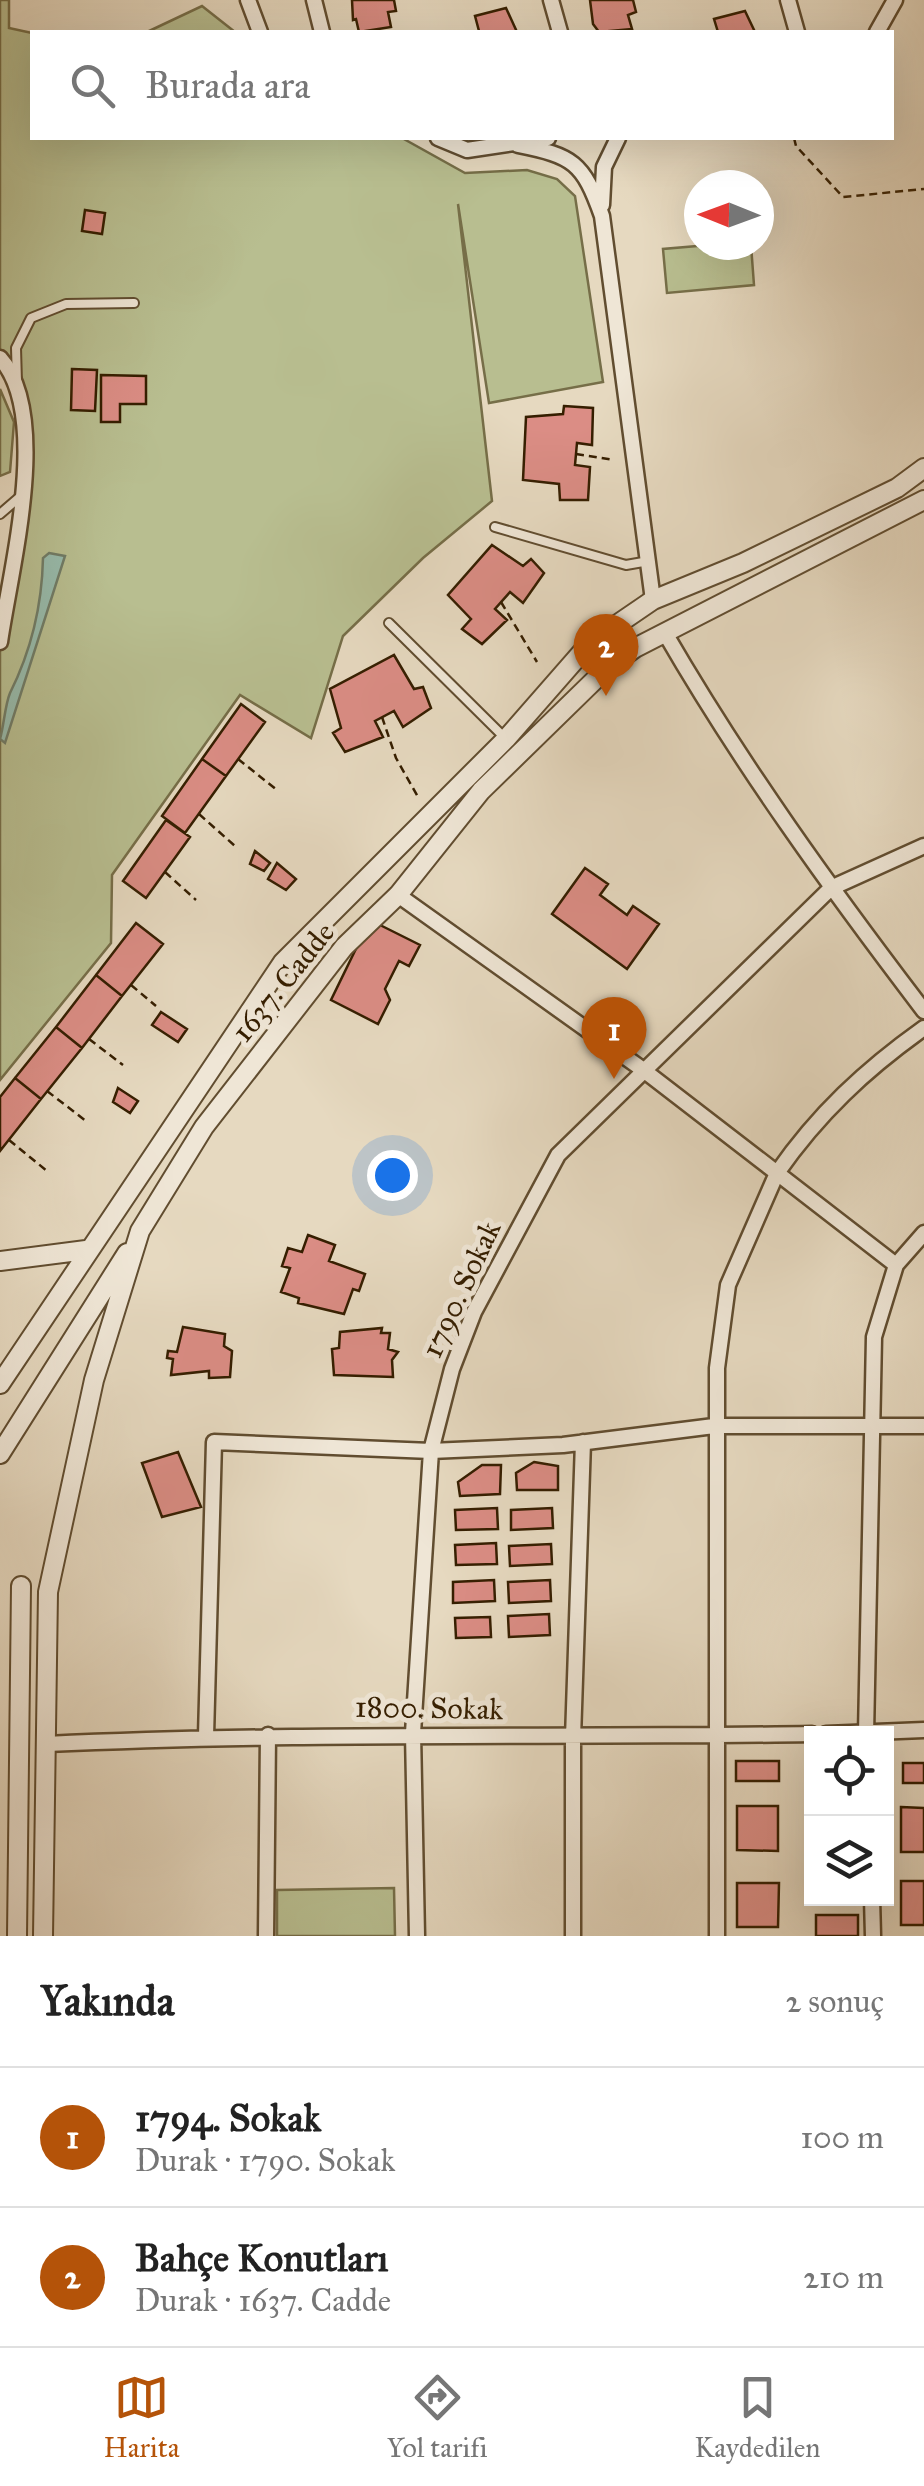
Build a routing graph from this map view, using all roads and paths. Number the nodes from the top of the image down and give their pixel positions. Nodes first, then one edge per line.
1 (248, 0) edge
2 (314, 0) edge
3 (551, 0) edge
4 (788, 0) edge
5 (895, 0) edge
6 (259, 30) edge
7 (322, 30) edge
8 (559, 30) edge
9 (796, 30) edge
10 (878, 30) edge
11 (443, 140) edge
12 (539, 140) edge
13 (617, 140) edge
14 (794, 140) edge
15 (518, 145) junction
16 (924, 189) edge
17 (602, 216) junction
18 (134, 303) dead end
19 (0, 358) edge
20 (18, 392) junction
21 (576, 454) dead end
22 (614, 460) dead end
23 (924, 468) edge
24 (22, 495) junction
25 (924, 500) edge
26 (0, 514) edge
27 (495, 527) dead end
28 (649, 561) junction
29 (652, 600) junction
30 (501, 602) dead end
31 (389, 623) dead end
32 (665, 634) junction
33 (0, 642) edge
34 (537, 662) dead end
35 (382, 717) dead end
36 (506, 739) junction
37 (238, 759) dead end
38 (277, 790) dead end
39 (418, 797) dead end
40 (199, 814) dead end
41 (235, 846) dead end
42 (924, 846) edge
43 (165, 872) dead end
44 (831, 888) junction
45 (398, 895) junction
46 (196, 900) dead end
47 (131, 985) dead end
48 (156, 1006) dead end
49 (924, 1010) edge
50 (924, 1028) edge
51 (89, 1039) dead end
52 (123, 1065) dead end
53 (642, 1070) junction
54 (48, 1091) dead end
55 (86, 1121) dead end
56 (8, 1140) dead end
57 (48, 1171) dead end
58 (776, 1173) junction
59 (140, 1231) junction
60 (924, 1233) edge
61 (86, 1250) junction
62 (0, 1261) edge
63 (896, 1265) junction
64 (0, 1384) edge
65 (714, 1426) junction
66 (924, 1426) edge
67 (874, 1427) junction
68 (583, 1442) junction
69 (431, 1450) junction
70 (0, 1454) edge
71 (21, 1586) dead end
72 (866, 1726) edge
73 (924, 1730) edge
74 (894, 1732) edge
75 (413, 1733) junction
76 (804, 1734) edge
77 (714, 1735) junction
78 (206, 1736) junction
79 (268, 1736) junction
80 (573, 1738) junction
81 (18, 1744) junction
82 (47, 1744) junction
83 (872, 1906) edge
84 (18, 1936) edge
85 (43, 1936) edge
86 (266, 1936) edge
87 (416, 1936) edge
88 (573, 1936) edge
89 (717, 1936) edge
90 (873, 1936) edge

1 - 6 street
2 - 7 street
3 - 8 street
4 - 9 street
5 - 10 street
11 - 15 street
12 - 15 street
13 - 17 street
14 - 16 path
15 - 17 street
17 - 28 street
18 - 20 lane
19 - 20 street
20 - 24 street
21 - 22 path
23 - 29 street, 1637. Cadde
24 - 26 lane
24 - 33 street
25 - 32 street, 1637. Cadde
27 - 28 lane
28 - 29 street
29 - 32 street
29 - 36 street, 1637. Cadde
30 - 34 path
31 - 36 lane
32 - 44 street
32 - 45 street, 1637. Cadde
35 - 39 path
36 - 61 street, 1637. Cadde
37 - 38 path
40 - 41 path
42 - 44 street, 1790. Sokak
43 - 46 path
44 - 49 street
44 - 53 street, 1790. Sokak
45 - 53 street
45 - 59 street, 1637. Cadde
47 - 48 path
50 - 58 street
51 - 52 path
53 - 58 street
53 - 69 street, 1790. Sokak
54 - 55 path
56 - 57 path
58 - 63 street
58 - 65 street
59 - 70 street
59 - 82 street, 1637. Cadde
60 - 63 street
61 - 62 street
61 - 64 street, 1637. Cadde
63 - 67 street
65 - 67 street
65 - 68 street
65 - 77 street
66 - 67 street
67 - 72 street
68 - 69 street
68 - 80 street
69 - 75 street, 1790. Sokak
69 - 78 street
71 - 81 street
73 - 74 street
75 - 79 street, 1800. Sokak
75 - 80 street, 1800. Sokak
75 - 87 street, 1790. Sokak
76 - 77 street, 1800. Sokak
77 - 80 street, 1800. Sokak
77 - 89 street
78 - 79 street, 1800. Sokak
78 - 82 street, 1800. Sokak
79 - 86 street
80 - 88 street
81 - 82 street
81 - 84 street
82 - 85 street, 1637. Cadde
83 - 90 street

